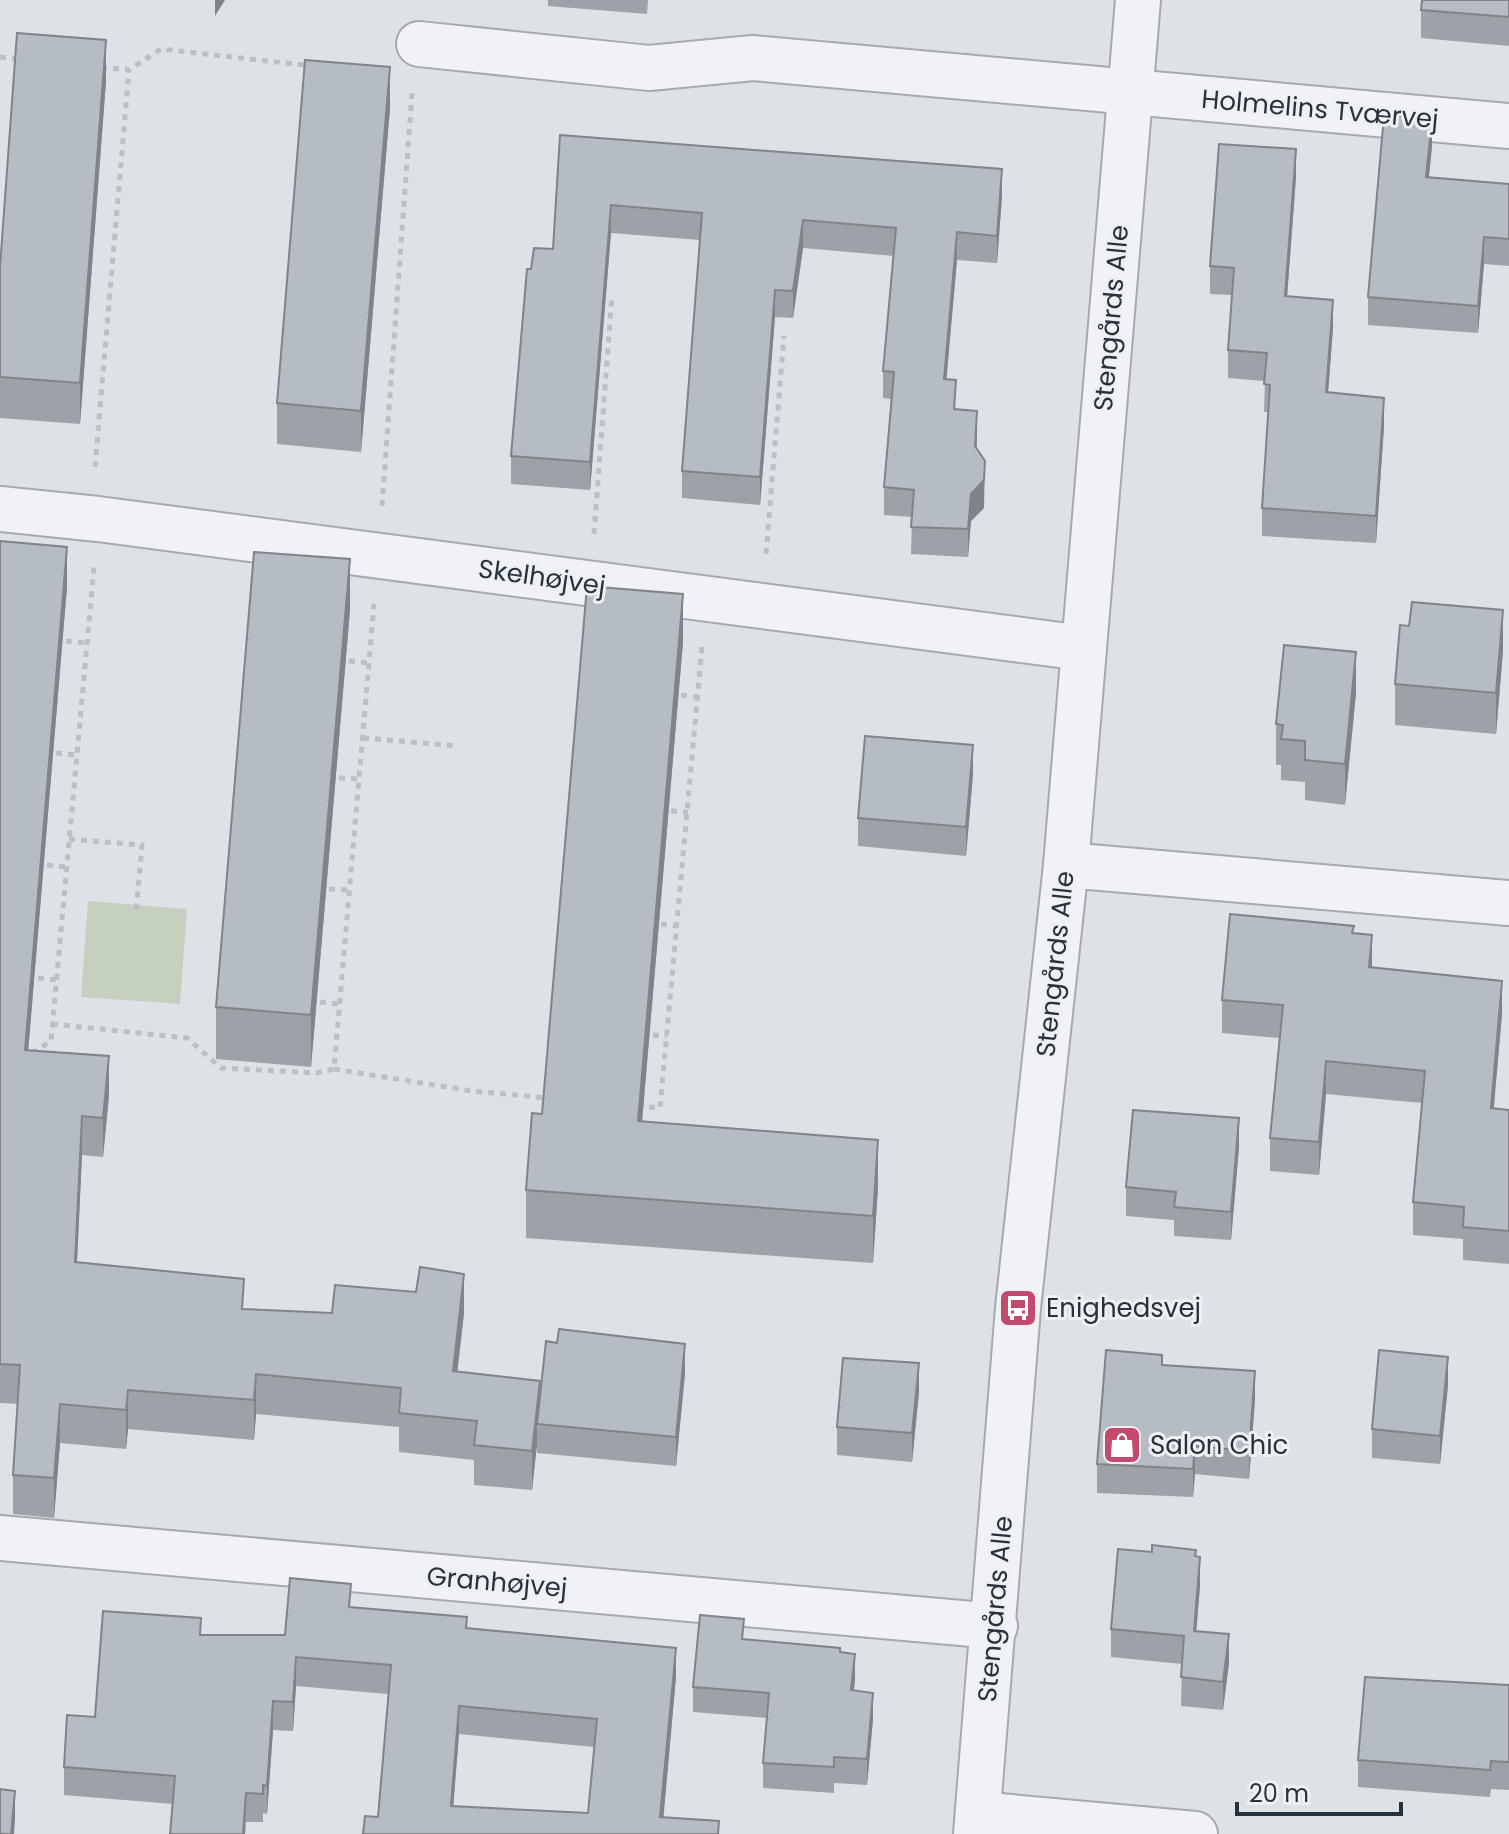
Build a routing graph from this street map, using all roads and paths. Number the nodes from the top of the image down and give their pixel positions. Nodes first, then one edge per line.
1 (1138, 0) edge
2 (0, 57) edge
3 (29, 60) edge
4 (416, 61) joint
5 (86, 65) edge
6 (319, 67) edge
7 (129, 70) junction
8 (1130, 93) junction
9 (1509, 126) edge
10 (612, 295) dead end
11 (784, 336) dead end
12 (0, 509) edge
13 (94, 519) junction
14 (379, 555) junction
15 (590, 584) junction
16 (707, 598) junction
17 (761, 606) junction
18 (66, 641) edge
19 (87, 643) junction
20 (1083, 648) junction
21 (349, 661) edge
22 (369, 663) junction
23 (681, 695) edge
24 (698, 697) junction
25 (363, 738) dead end
26 (459, 746) dead end
27 (56, 753) edge
28 (76, 755) junction
29 (339, 778) edge
30 (359, 779) junction
31 (671, 811) edge
32 (688, 812) junction
33 (69, 839) junction
34 (47, 865) edge
35 (1066, 865) junction
36 (66, 867) junction
37 (329, 889) edge
38 (349, 890) junction
39 (1509, 903) edge
40 (136, 913) dead end
41 (661, 924) edge
42 (677, 926) junction
43 (38, 978) dead end
44 (57, 980) junction
45 (320, 1002) edge
46 (339, 1004) junction
47 (52, 1024) junction
48 (653, 1035) dead end
49 (667, 1036) junction
50 (28, 1055) edge
51 (334, 1069) junction
52 (551, 1098) edge
53 (629, 1105) edge
54 (0, 1538) edge
55 (995, 1626) junction
56 (977, 1824) edge
57 (1195, 1834) edge

1 - 8 street, Stengårds Alle
2 - 3 path
4 - 8 street
4 - 14 path
5 - 7 path
6 - 7 path
7 - 13 path
8 - 9 street, Holmelins Tværvej
8 - 20 street, Stengårds Alle
10 - 15 path
11 - 17 path
12 - 13 street, Skelhøjvej
13 - 14 street, Skelhøjvej
13 - 19 path
14 - 15 street, Skelhøjvej
14 - 22 path
15 - 16 street, Skelhøjvej
16 - 17 street, Skelhøjvej
16 - 24 path
17 - 20 street, Skelhøjvej
18 - 19 path
19 - 28 path
20 - 35 street, Stengårds Alle
21 - 22 path
22 - 30 path
23 - 24 path
24 - 32 path
25 - 26 path
27 - 28 path
28 - 33 path
29 - 30 path
30 - 38 path
31 - 32 path
32 - 42 path
33 - 36 path
33 - 40 path
34 - 36 path
35 - 39 street
35 - 55 street, Stengårds Alle
36 - 44 path
37 - 38 path
38 - 46 path
41 - 42 path
42 - 49 path
43 - 44 path
44 - 47 path
45 - 46 path
46 - 51 path
47 - 50 path
47 - 51 path
48 - 49 path
49 - 53 path
51 - 52 path
54 - 55 street, Granhøjvej
55 - 56 street, Stengårds Alle
56 - 57 street

